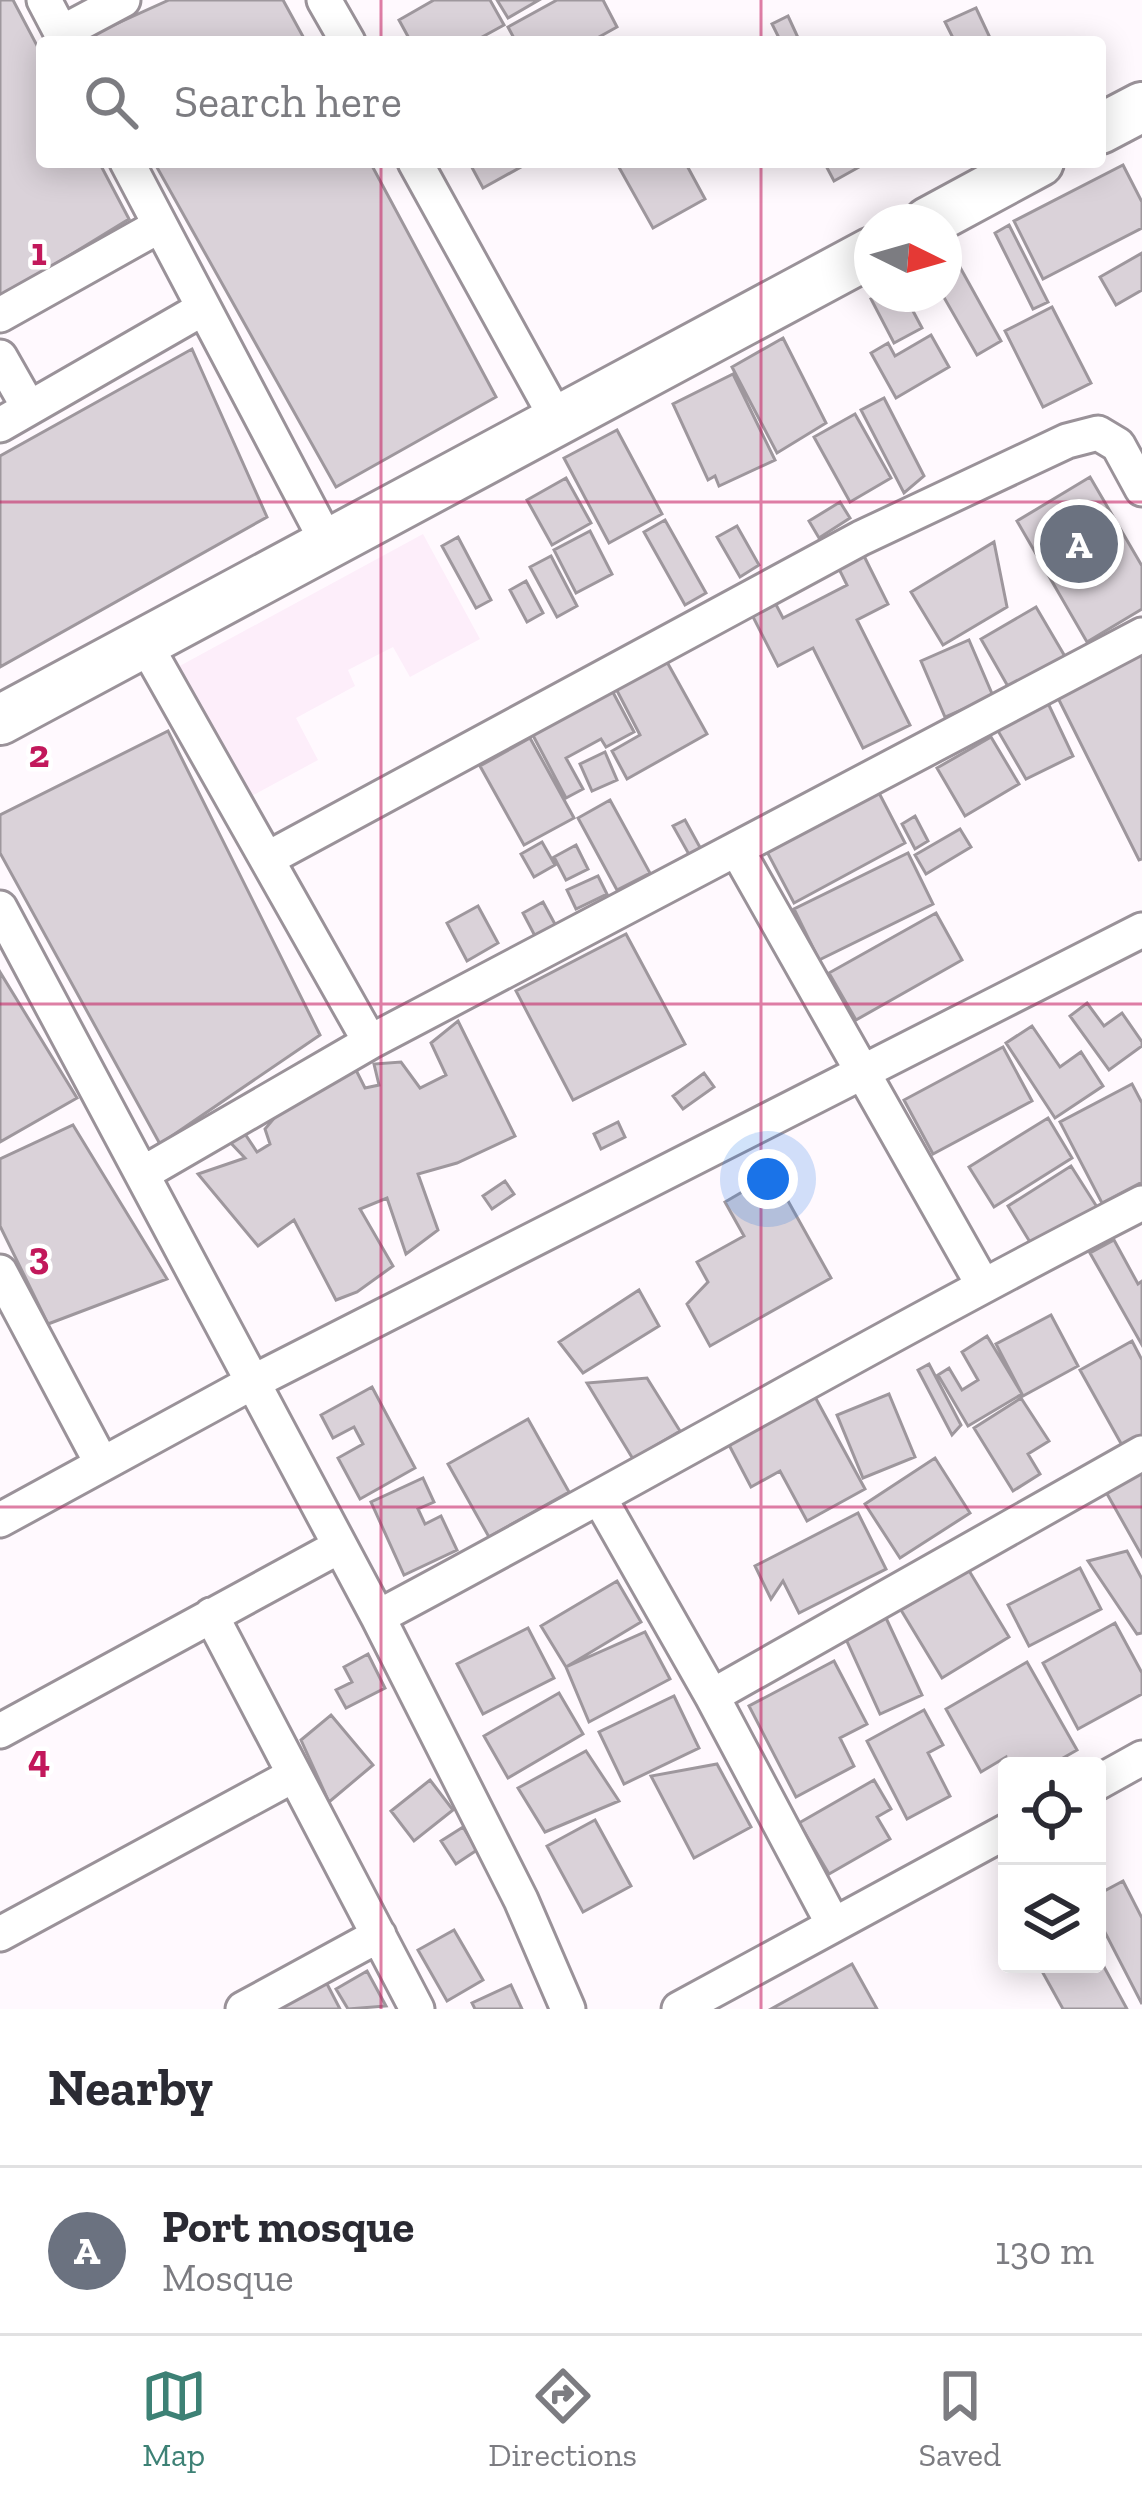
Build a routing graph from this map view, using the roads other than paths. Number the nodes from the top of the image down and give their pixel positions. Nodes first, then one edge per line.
1 (44, 0) edge
2 (123, 0) edge
3 (325, 0) edge
4 (62, 36) edge
5 (66, 36) edge
6 (345, 36) edge
7 (1142, 106) edge
8 (1106, 126) edge
9 (130, 168) edge
10 (418, 168) edge
11 (1028, 168) edge
12 (961, 204) edge
13 (159, 226) junction
14 (854, 262) edge
15 (202, 310) junction
16 (0, 315) edge
17 (0, 357) edge
18 (14, 416) edge
19 (559, 421) junction
20 (1142, 489) edge
21 (328, 544) junction
22 (1142, 635) edge
23 (144, 642) junction
24 (0, 720) edge
25 (737, 850) junction
26 (267, 859) junction
27 (3, 921) edge
28 (1142, 930) edge
29 (370, 1042) junction
30 (860, 1072) junction
31 (142, 1174) junction
32 (1142, 1203) edge
33 (0, 1272) edge
34 (982, 1285) junction
35 (11, 1319) edge
36 (253, 1382) junction
37 (1142, 1454) edge
38 (102, 1464) junction
39 (600, 1499) junction
40 (0, 1520) edge
41 (340, 1546) junction
42 (211, 1615) junction
43 (378, 1617) junction
44 (712, 1696) junction
45 (0, 1730) edge
46 (1142, 1758) edge
47 (294, 1774) junction
48 (1106, 1778) edge
49 (998, 1836) edge
50 (833, 1924) junction
51 (0, 1934) edge
52 (379, 1935) junction
53 (243, 2009) edge
54 (417, 2009) edge
55 (568, 2009) edge
56 (679, 2009) edge

1 - 4 street
2 - 5 street
3 - 6 street
7 - 8 street
9 - 13 street
10 - 19 street
11 - 12 street
13 - 15 street
13 - 16 street
14 - 19 street
15 - 18 street
15 - 21 street
17 - 18 street
19 - 21 street
20 - 26 street
21 - 23 street
22 - 25 street
23 - 24 street
23 - 26 street
25 - 29 street
25 - 30 street
26 - 29 street
27 - 31 street
28 - 30 street
29 - 31 street
30 - 34 street
30 - 36 street
31 - 36 street
32 - 34 street
33 - 35 street
34 - 39 street
35 - 38 street
36 - 38 street
36 - 41 street
37 - 44 street
38 - 40 street
39 - 43 street
39 - 44 street
41 - 42 street
41 - 43 street
42 - 45 street
42 - 47 street
43 - 55 street
44 - 50 street
46 - 48 street
47 - 51 street
47 - 52 street
49 - 50 street
50 - 56 street
52 - 53 street
52 - 54 street

